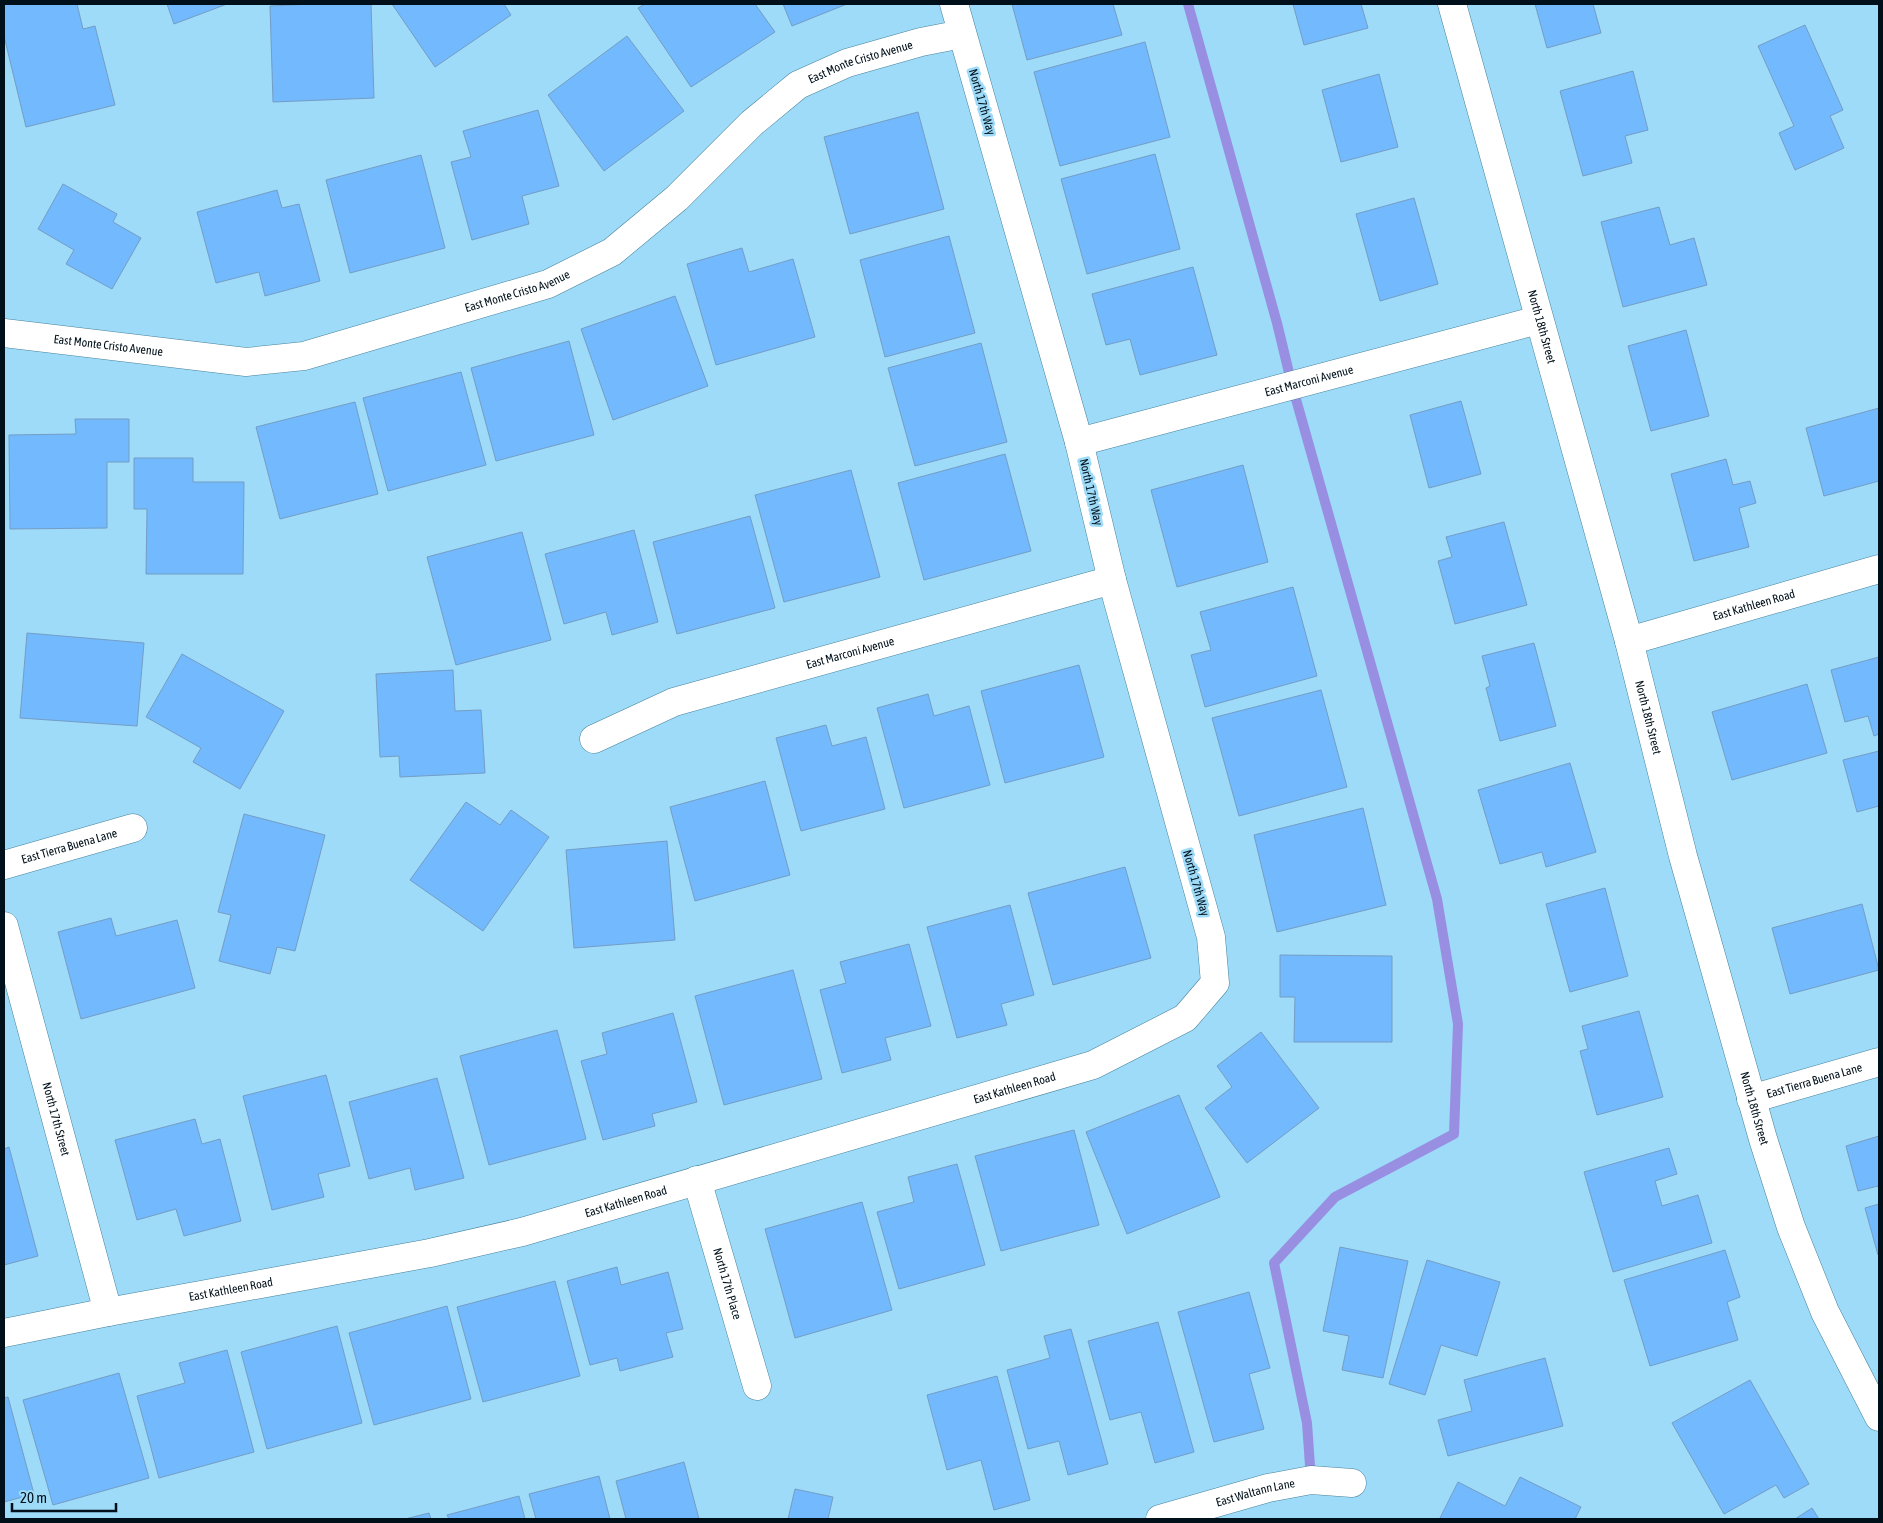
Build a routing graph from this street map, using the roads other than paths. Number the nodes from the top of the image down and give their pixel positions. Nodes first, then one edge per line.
1 (954, 4) edge
2 (1452, 4) edge
3 (962, 34) junction
4 (1538, 320) junction
5 (4, 333) edge
6 (1079, 442) junction
7 (1879, 569) edge
8 (1112, 580) junction
9 (1629, 641) junction
10 (594, 739) dead end
11 (133, 828) dead end
12 (4, 865) edge
13 (4, 926) edge
14 (1215, 983) joint
15 (1879, 1062) edge
16 (1751, 1099) junction
17 (697, 1180) junction
18 (108, 1312) junction
19 (4, 1333) edge
20 (757, 1386) dead end
21 (1879, 1417) edge
22 (1352, 1482) dead end
23 (1160, 1519) edge

1 - 3 street, North 17th Way
2 - 4 street, North 18th Street
3 - 5 street, East Monte Cristo Avenue
3 - 6 street, North 17th Way
4 - 6 street, East Marconi Avenue
4 - 9 street, North 18th Street
6 - 8 street, North 17th Way
7 - 9 street, East Kathleen Road
8 - 10 street, East Marconi Avenue
8 - 14 street, North 17th Way
9 - 16 street, North 18th Street
11 - 12 street, East Tierra Buena Lane
13 - 18 street, North 17th Street
14 - 17 street, East Kathleen Road
15 - 16 street, East Tierra Buena Lane
16 - 21 street, North 18th Street
17 - 18 street, East Kathleen Road
17 - 20 street, North 17th Place
18 - 19 street, East Kathleen Road
22 - 23 street, East Waltann Lane

